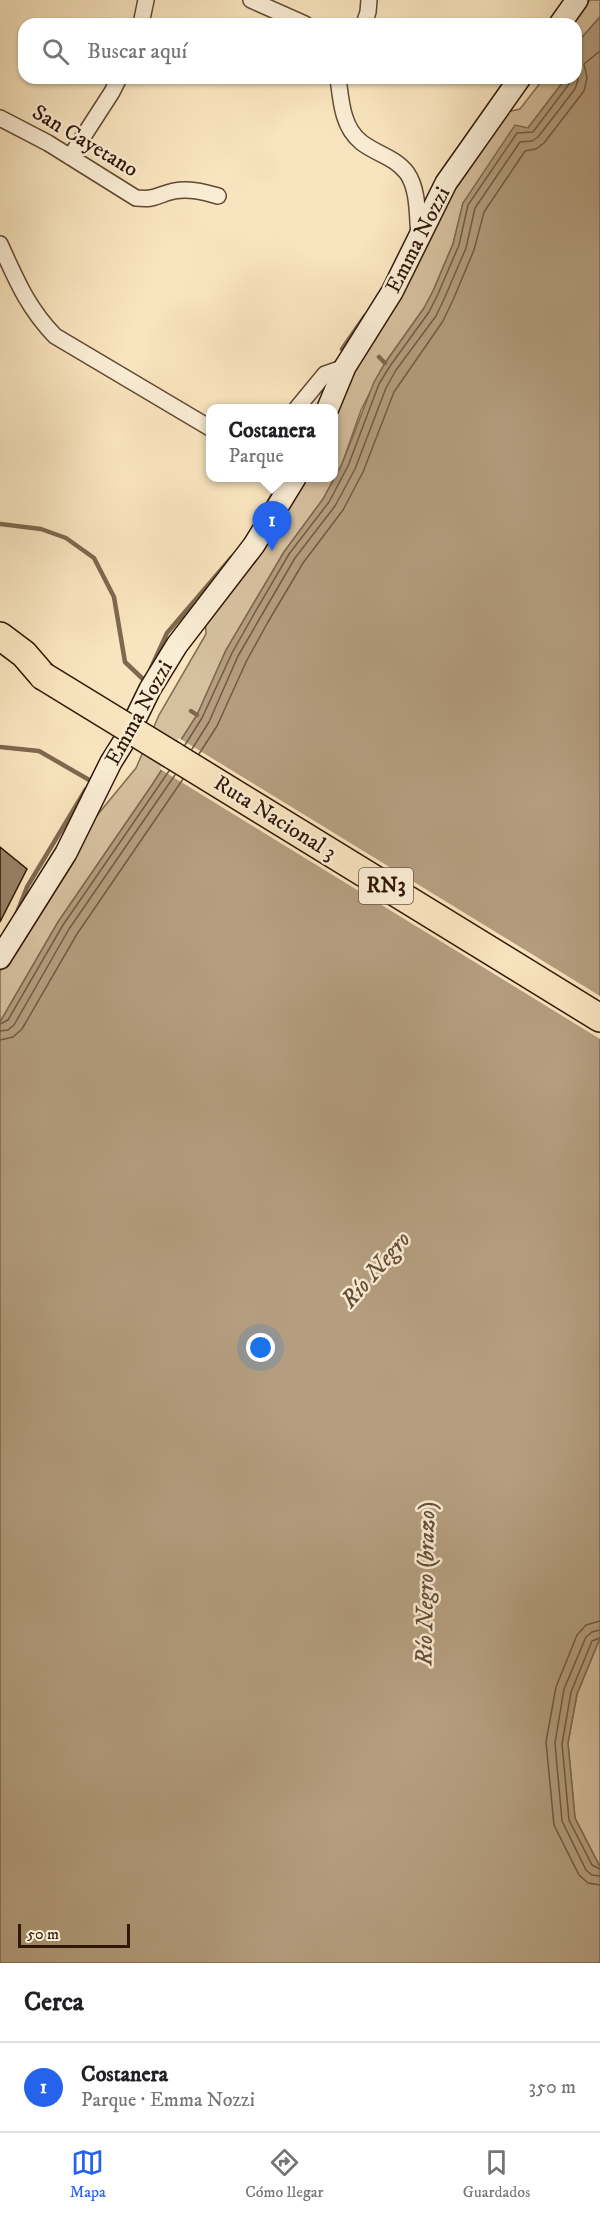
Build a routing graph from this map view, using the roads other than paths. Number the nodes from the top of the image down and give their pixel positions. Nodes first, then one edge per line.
1 (146, 0) edge
2 (251, 0) edge
3 (369, 0) edge
4 (577, 0) edge
5 (142, 18) edge
6 (292, 18) edge
7 (365, 18) edge
8 (564, 18) edge
9 (116, 84) edge
10 (339, 84) edge
11 (516, 84) edge
12 (0, 118) edge
13 (70, 157) junction
14 (218, 196) dead end
15 (419, 237) junction
16 (0, 244) edge
17 (345, 367) junction
18 (300, 404) edge
19 (330, 404) edge
20 (206, 426) edge
21 (292, 482) edge
22 (0, 636) edge
23 (0, 660) edge
24 (43, 676) junction
25 (0, 958) edge
26 (600, 1018) edge

1 - 5 street
2 - 6 street
3 - 7 street
4 - 8 street
9 - 13 street
10 - 15 street
11 - 15 street, Emma Nozzi
12 - 13 street, San Cayetano
13 - 14 street, San Cayetano
15 - 17 street, Emma Nozzi
16 - 20 street
17 - 18 street
17 - 19 street, Emma Nozzi
21 - 25 street, Emma Nozzi
22 - 24 highway, RN3
23 - 24 highway, RN3
24 - 26 highway, Ruta Nacional 3 / RN3, bridge

